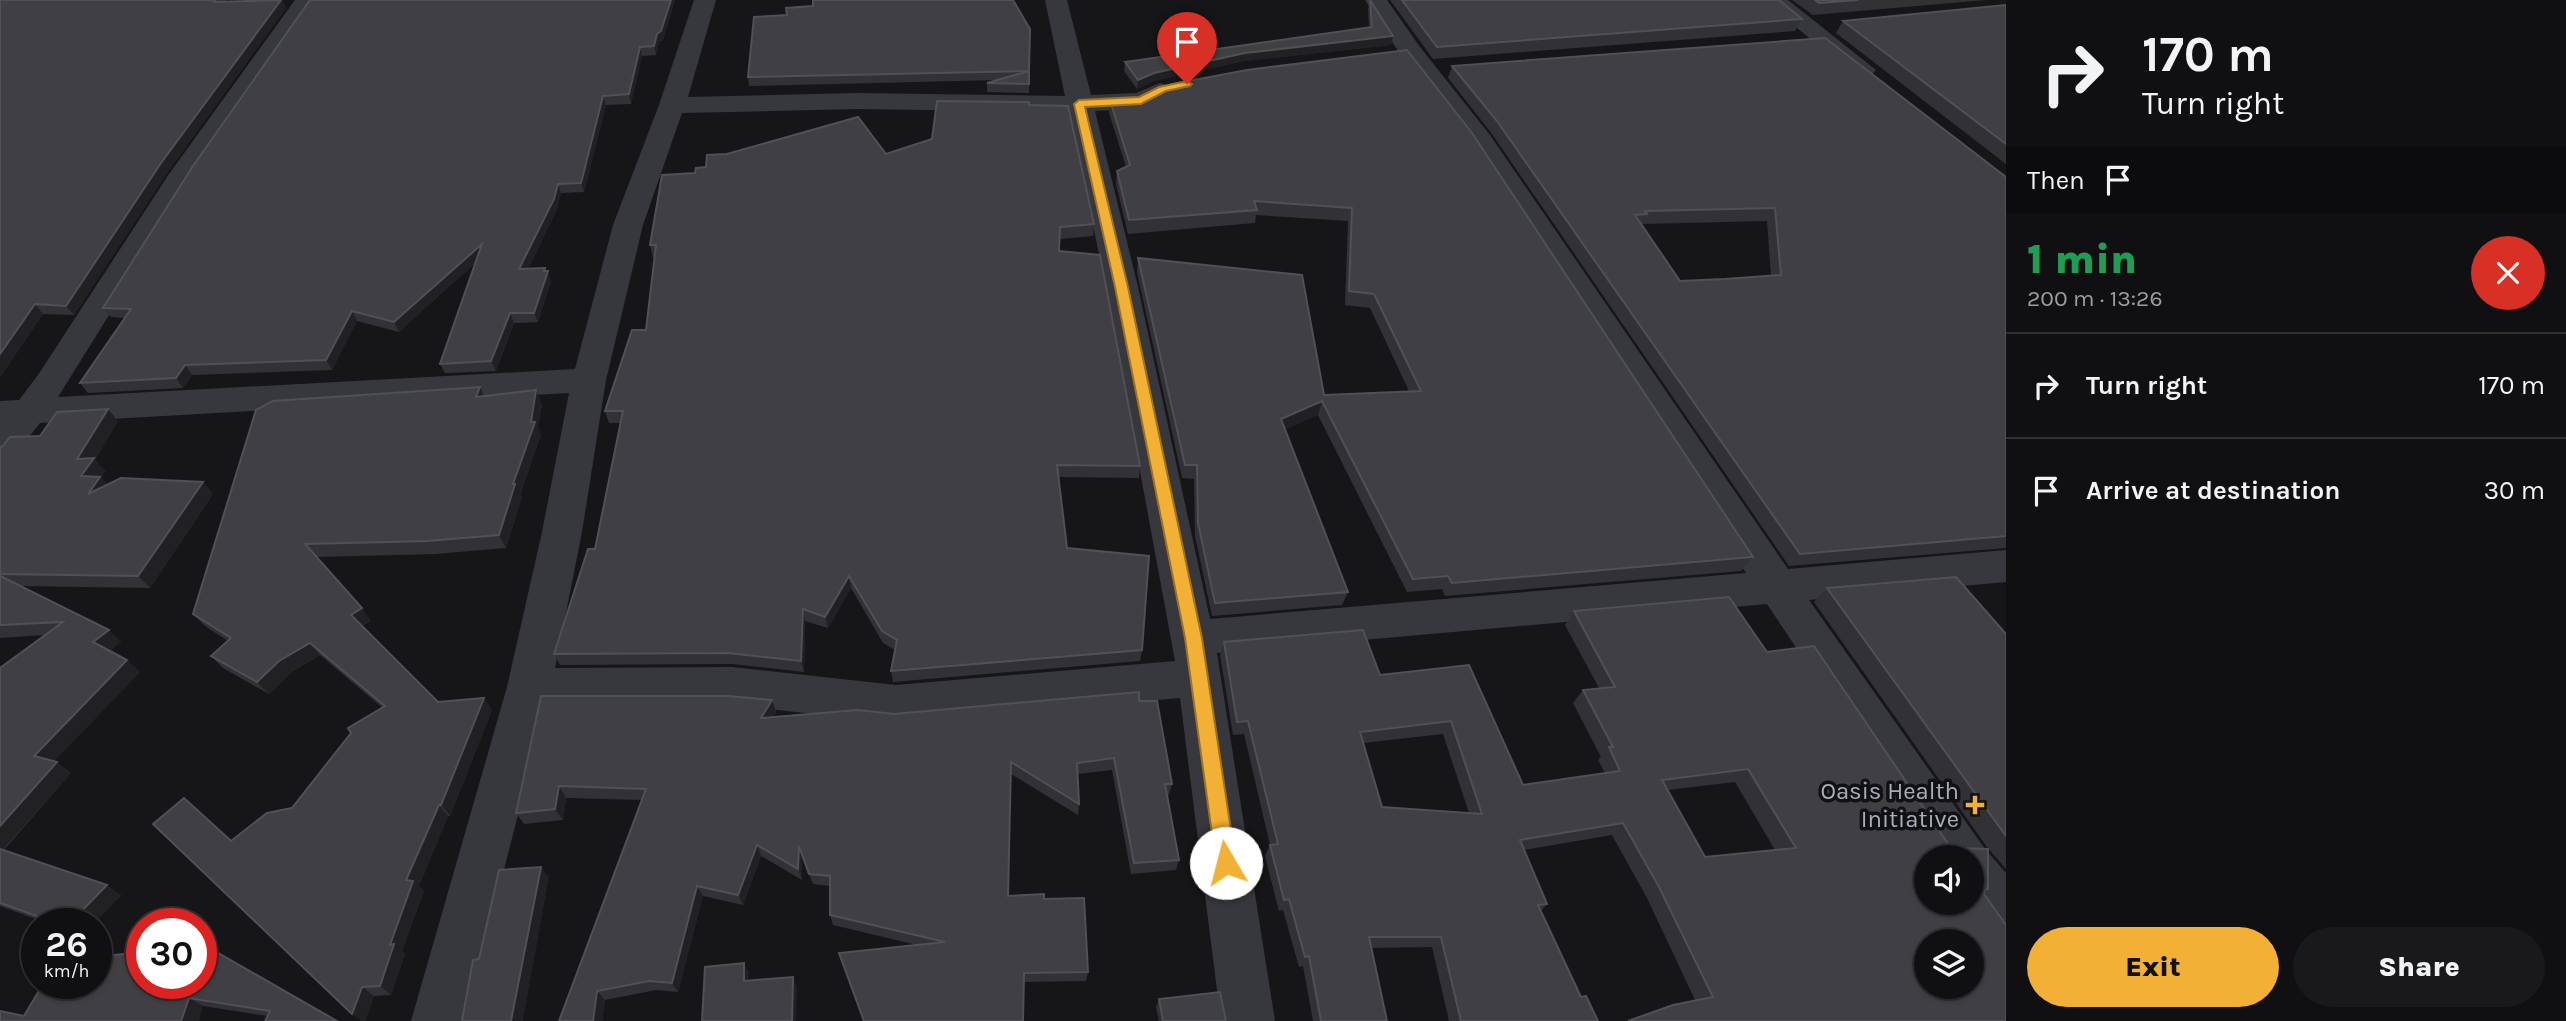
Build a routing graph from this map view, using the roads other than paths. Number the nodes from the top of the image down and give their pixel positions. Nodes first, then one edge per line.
1 (306, 0) edge
2 (705, 0) edge
3 (1056, 0) edge
4 (1376, 0) edge
5 (1774, 0) edge
6 (1847, 23) edge
7 (1808, 35) junction
8 (1187, 84) edge
9 (1888, 89) edge
10 (1079, 104) junction
11 (672, 105) junction
12 (589, 380) junction
13 (17, 411) edge
14 (0, 447) edge
15 (2006, 566) edge
16 (1777, 586) junction
17 (1196, 658) junction
18 (529, 687) junction
19 (1956, 845) edge
20 (1984, 884) edge
21 (2006, 916) edge
22 (438, 1021) edge
23 (1248, 1021) edge

1 - 13 street
2 - 11 street
3 - 10 street
4 - 16 street
5 - 7 street
6 - 7 street
7 - 9 street
8 - 10 street
10 - 11 street
10 - 17 street
11 - 12 street
12 - 13 street
12 - 18 street
13 - 14 street
15 - 16 street
16 - 17 street
16 - 19 street
17 - 18 street
17 - 23 street
18 - 22 street
20 - 21 street

